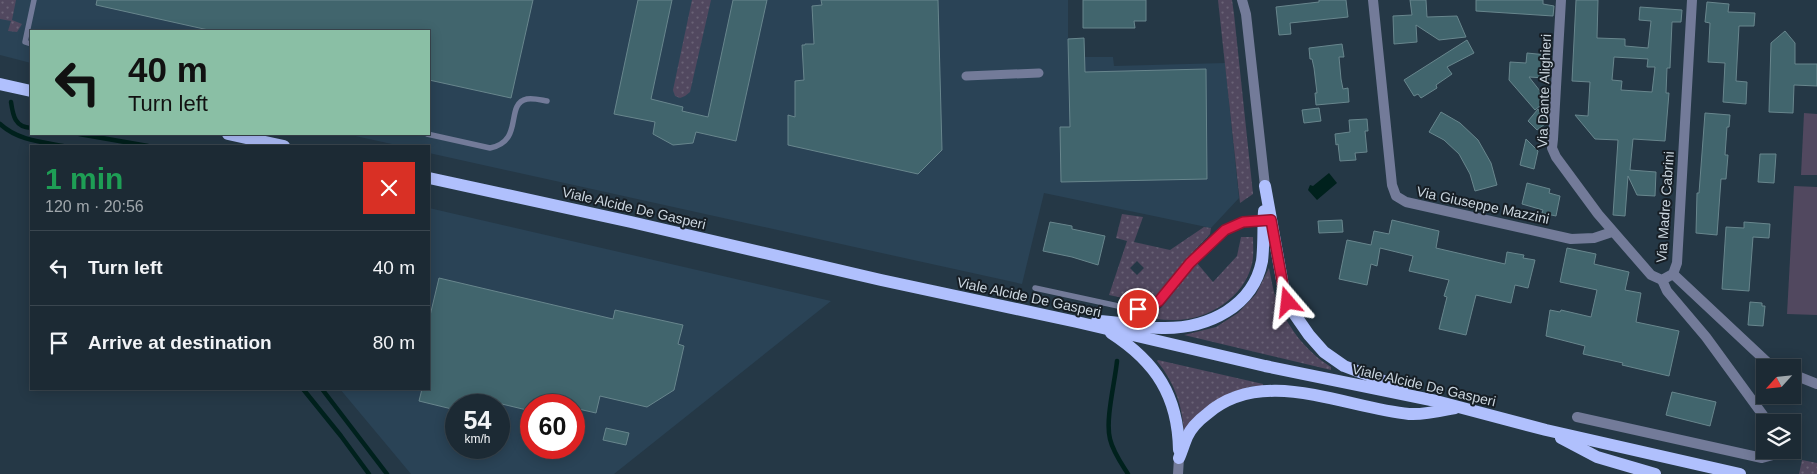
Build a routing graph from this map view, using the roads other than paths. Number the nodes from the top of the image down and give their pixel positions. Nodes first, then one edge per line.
1 (34, 0) edge
2 (1242, 0) edge
3 (1249, 0) edge
4 (1373, 0) edge
5 (1561, 0) edge
6 (1692, 0) edge
7 (1246, 14) junction
8 (28, 43) edge
9 (1039, 73) dead end
10 (966, 76) dead end
11 (0, 84) edge
12 (30, 90) edge
13 (547, 101) dead end
14 (233, 135) edge
15 (430, 135) edge
16 (279, 145) edge
17 (430, 178) edge
18 (1265, 186) joint
19 (1267, 220) junction
20 (1612, 232) junction
21 (1673, 274) junction
22 (1662, 280) junction
23 (1035, 288) dead end
24 (1078, 322) junction
25 (1103, 328) junction
26 (1764, 359) edge
27 (1801, 378) edge
28 (1817, 384) edge
29 (1436, 401) junction
30 (1459, 408) junction
31 (1762, 414) edge
32 (1577, 417) dead end
33 (1546, 430) junction
34 (1756, 457) edge
35 (1179, 458) junction
36 (1178, 474) edge
37 (1655, 474) edge
38 (1740, 474) edge

1 - 8 lane
2 - 7 street
3 - 7 street
4 - 20 street, Via Giuseppe Mazzini
5 - 20 street, Via Dante Alighieri
6 - 21 street, Via Madre Cabrini
7 - 18 street
9 - 10 street
11 - 12 main road
13 - 15 lane
14 - 16 main road
17 - 24 main road, Viale Alcide De Gasperi
18 - 19 main road
19 - 23 lane
19 - 24 main road
19 - 29 main road
20 - 22 street, Via Dante Alighieri
21 - 22 street
21 - 26 street, Via Madre Cabrini
22 - 31 street
24 - 25 main road, Viale Alcide De Gasperi
25 - 29 main road, Viale Alcide De Gasperi
25 - 35 main road
27 - 28 street
29 - 30 main road, Viale Alcide De Gasperi
30 - 33 main road, Viale Alcide De Gasperi
30 - 35 main road
32 - 34 street
33 - 37 main road
33 - 38 main road, Viale Alcide De Gasperi
35 - 36 street

